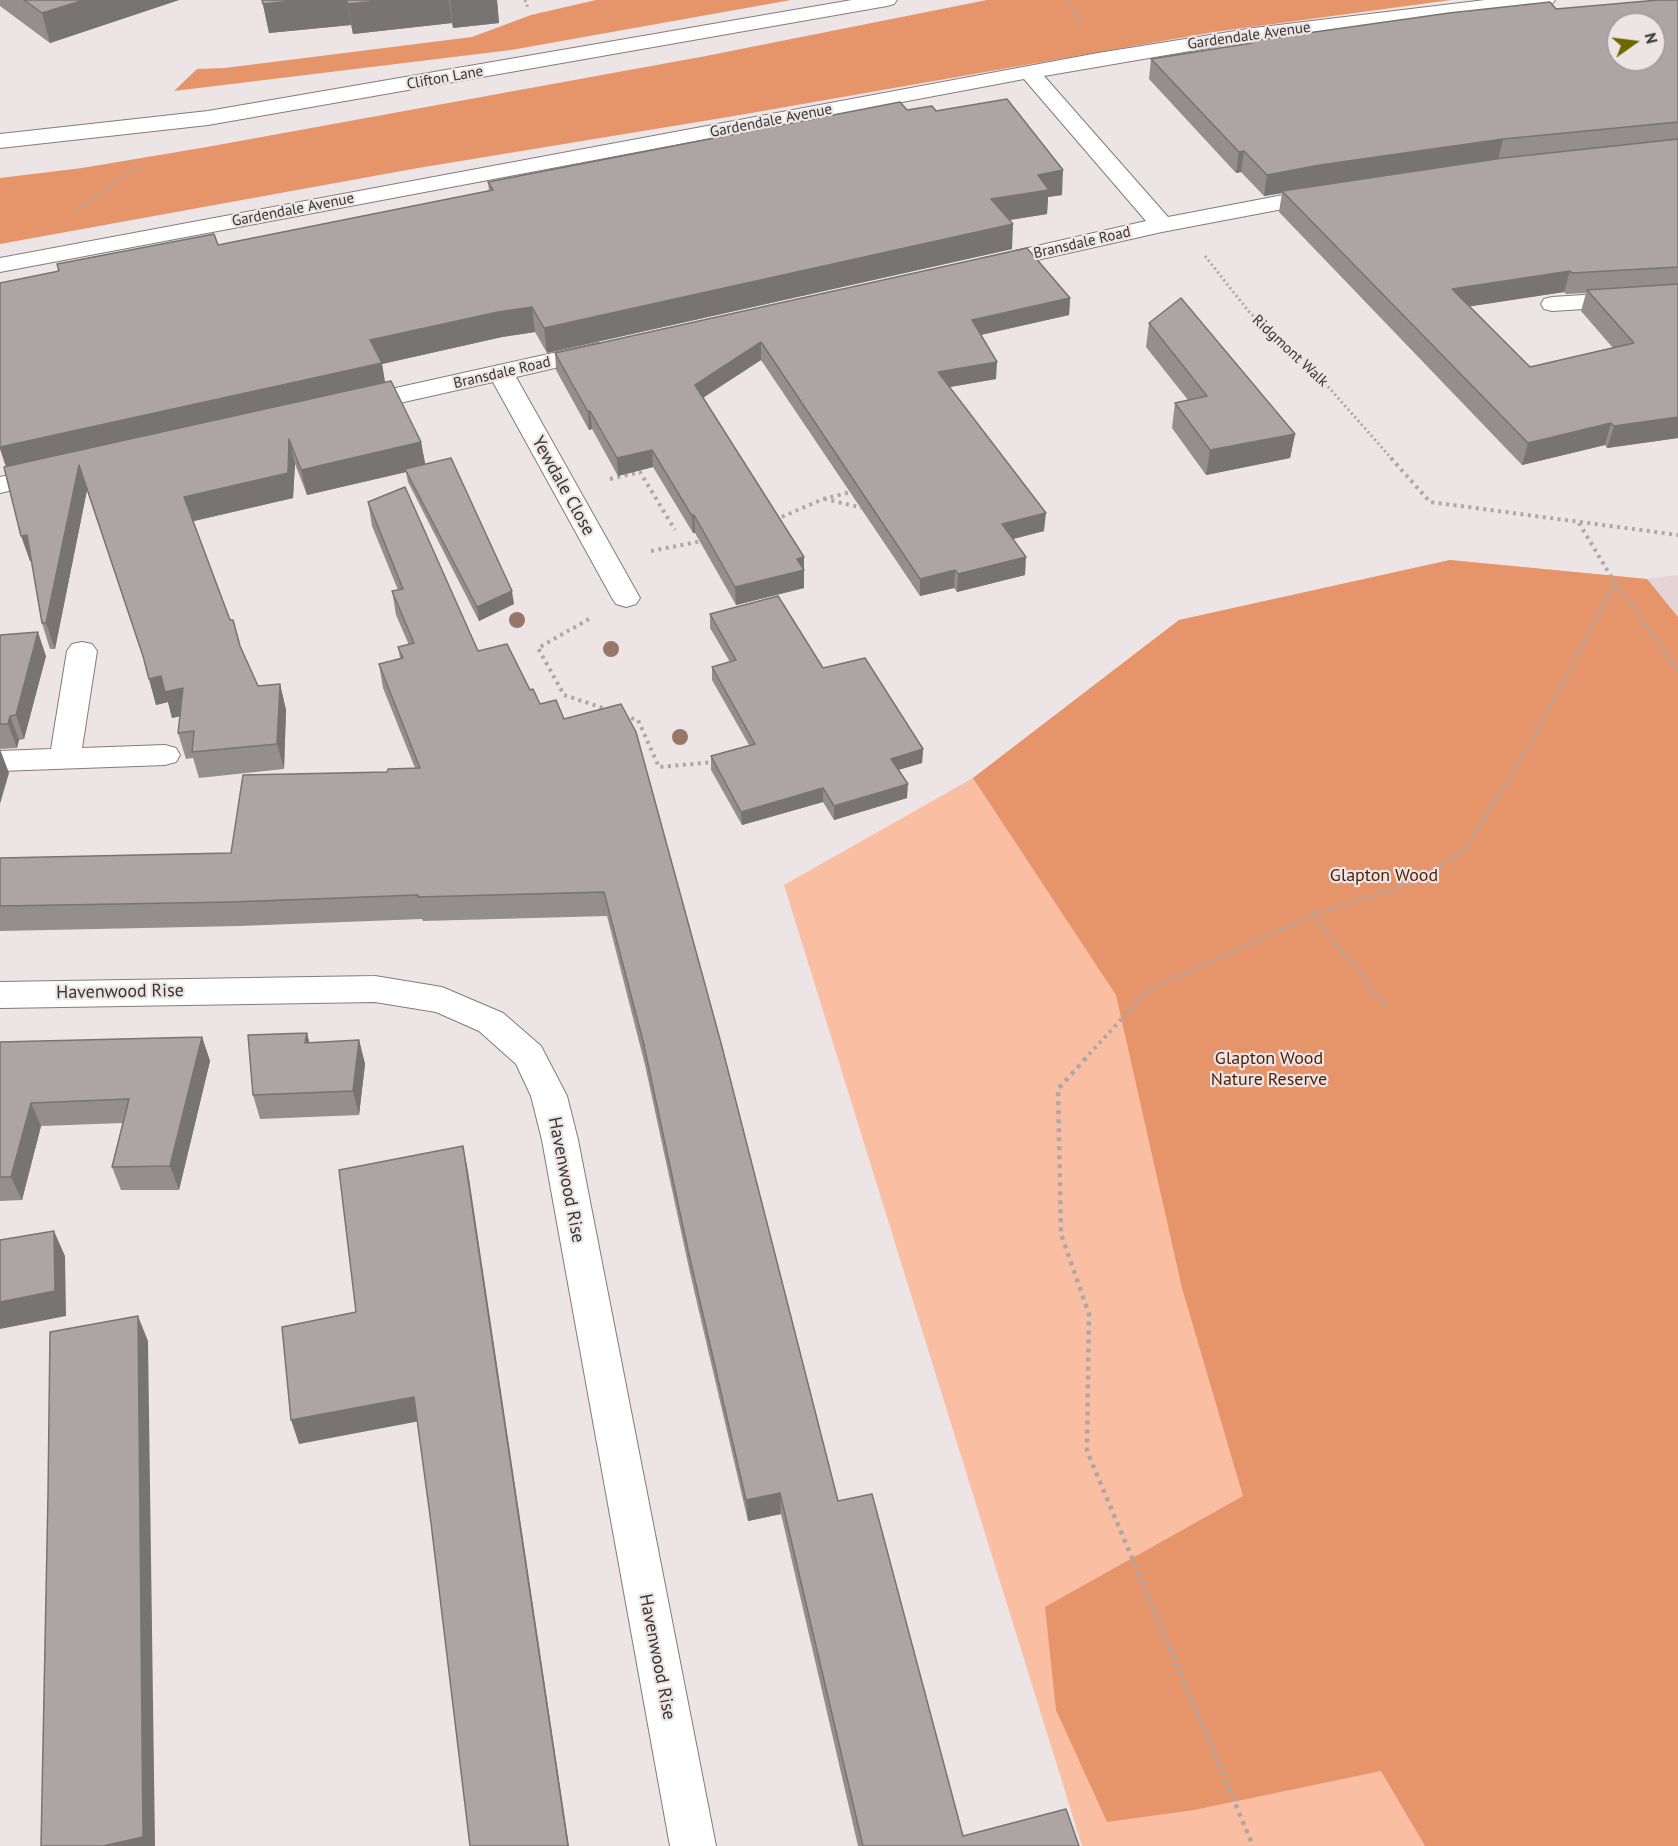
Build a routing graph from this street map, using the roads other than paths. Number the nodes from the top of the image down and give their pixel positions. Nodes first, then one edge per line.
1 (887, 0) edge
2 (1545, 0) edge
3 (1029, 72) junction
4 (0, 141) edge
5 (1351, 190) edge
6 (1170, 224) junction
7 (0, 266) edge
8 (964, 269) edge
9 (1678, 296) edge
10 (1552, 304) dead end
11 (617, 347) edge
12 (501, 373) junction
13 (333, 410) edge
14 (72, 468) edge
15 (0, 485) edge
16 (626, 598) road end
17 (82, 651) dead end
18 (165, 755) dead end
19 (65, 759) junction
20 (0, 761) edge
21 (0, 995) edge
22 (693, 1846) edge

1 - 4 street, Clifton Lane
2 - 3 street, Gardendale Avenue
3 - 6 street
3 - 7 street, Gardendale Avenue
5 - 6 street, Bransdale Road
6 - 8 street, Bransdale Road
9 - 10 lane
11 - 12 street, Bransdale Road
12 - 13 street, Bransdale Road
12 - 16 street, Yewdale Close
14 - 15 street
17 - 19 street
18 - 19 street
19 - 20 street
21 - 22 street, Havenwood Rise

